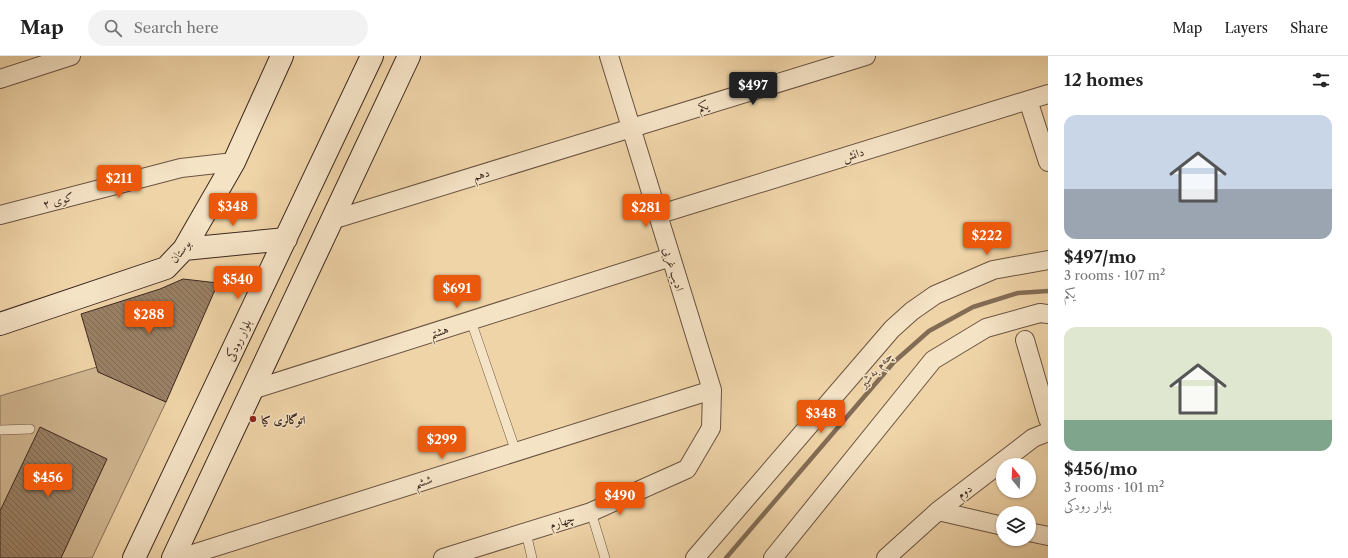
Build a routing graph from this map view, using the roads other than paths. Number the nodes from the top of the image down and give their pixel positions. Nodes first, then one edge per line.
1 (71, 56) edge
2 (282, 56) edge
3 (372, 56) edge
4 (409, 56) edge
5 (609, 56) edge
6 (866, 56) edge
7 (1, 75) edge
8 (1048, 94) edge
9 (1028, 100) junction
10 (631, 128) junction
11 (234, 162) junction
12 (1048, 162) edge
13 (658, 214) junction
14 (0, 215) edge
15 (332, 220) junction
16 (286, 239) junction
17 (184, 249) junction
18 (671, 257) junction
19 (1048, 260) edge
20 (1048, 314) edge
21 (471, 320) junction
22 (0, 324) edge
23 (1025, 340) dead end
24 (252, 390) junction
25 (712, 390) junction
26 (1048, 419) edge
27 (30, 429) dead end
28 (0, 430) edge
29 (1048, 432) edge
30 (516, 452) junction
31 (938, 511) junction
32 (591, 512) junction
33 (996, 524) edge
34 (526, 532) junction
35 (1036, 533) edge
36 (1048, 536) edge
37 (449, 557) edge
38 (134, 558) edge
39 (173, 558) edge
40 (180, 558) edge
41 (532, 558) edge
42 (605, 558) edge
43 (695, 558) edge
44 (773, 558) edge
45 (886, 558) edge

1 - 7 street
2 - 11 main road, بوستان
3 - 16 main road, بلوار رودکی
4 - 15 main road
5 - 10 street, ادیب غربی
6 - 10 street, یکم
8 - 9 street, دانش
9 - 12 street
9 - 13 street, دانش
10 - 13 street, ادیب غربی
10 - 15 street, دهم
11 - 14 street, کوی ۲
11 - 17 main road, بوستان
13 - 18 street, ادیب غربی
15 - 24 main road
16 - 17 main road
16 - 38 main road, بلوار رودکی
17 - 22 main road, بوستان
18 - 21 street, هشتم
18 - 25 street, ادیب غربی
19 - 43 street
20 - 44 street
21 - 24 street, هشتم
21 - 30 lane
23 - 26 street
24 - 39 main road
25 - 30 street, ششم
25 - 32 street, چهارم
27 - 28 lane
29 - 31 street, دوم
30 - 40 street, ششم
31 - 33 street
31 - 45 street, دوم
32 - 34 street, چهارم
32 - 42 lane
34 - 37 street, چهارم
34 - 41 lane
35 - 36 street

